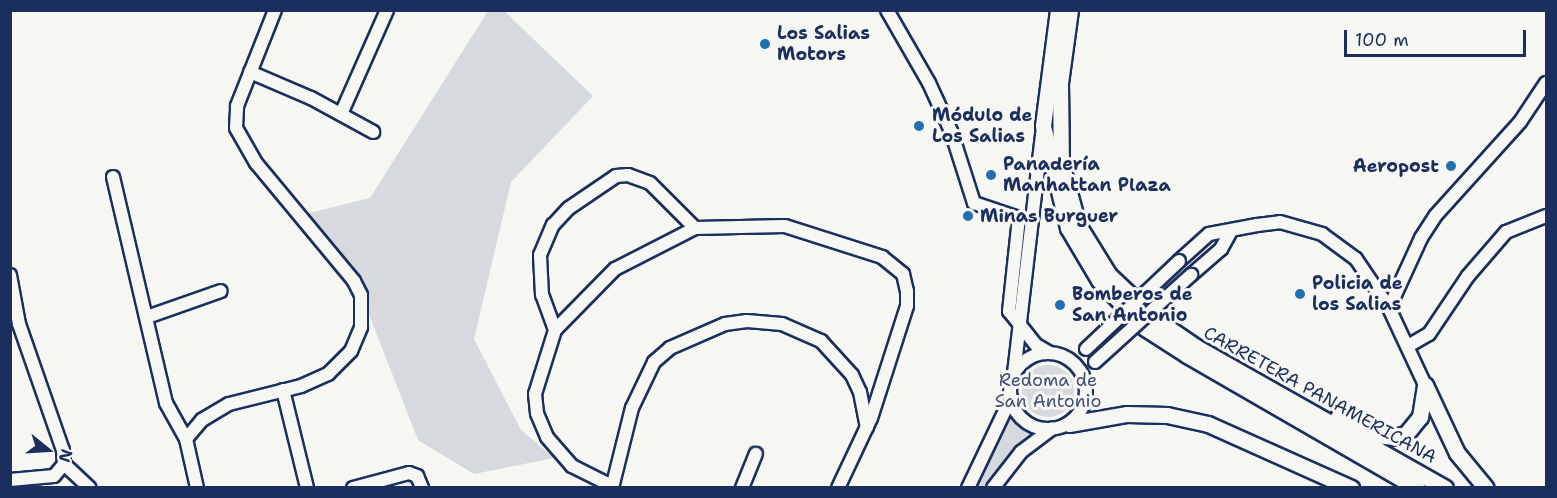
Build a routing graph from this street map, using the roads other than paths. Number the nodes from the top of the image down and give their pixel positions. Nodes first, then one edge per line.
1 (274, 10) edge
2 (387, 10) edge
3 (887, 10) edge
4 (1058, 10) edge
5 (1070, 10) edge
6 (250, 72) junction
7 (1546, 83) edge
8 (341, 114) junction
9 (1043, 126) junction
10 (373, 132) dead end
11 (113, 177) dead end
12 (1546, 216) edge
13 (1025, 218) junction
14 (695, 228) junction
15 (1230, 233) junction
16 (10, 275) edge
17 (220, 291) dead end
18 (1389, 308) junction
19 (147, 317) junction
20 (1018, 325) junction
21 (555, 330) junction
22 (1408, 346) junction
23 (1050, 353) junction
24 (1070, 359) junction
25 (1014, 373) junction
26 (1086, 384) junction
27 (1425, 386) junction
28 (283, 390) junction
29 (1011, 398) junction
30 (1305, 408) junction
31 (1069, 424) junction
32 (867, 427) junction
33 (1052, 429) junction
34 (186, 439) junction
35 (756, 454) dead end
36 (64, 464) junction
37 (10, 480) edge
38 (612, 487) edge
39 (90, 488) edge
40 (197, 488) edge
41 (307, 488) edge
42 (353, 488) edge
43 (422, 488) edge
44 (742, 488) edge
45 (838, 488) edge
46 (968, 488) edge
47 (993, 488) edge
48 (1351, 488) edge
49 (1417, 488) edge
50 (1445, 488) edge
51 (1486, 488) edge

1 - 6 street
2 - 8 street
3 - 13 street
4 - 9 main road, CARRETERA PANAMERICANA
5 - 30 main road, CARRETERA PANAMERICANA
6 - 8 street
6 - 28 street
7 - 18 street
8 - 10 street
9 - 13 street
9 - 49 main road, CARRETERA PANAMERICANA
11 - 19 street
12 - 22 street
13 - 20 street
14 - 21 street
14 - 21 street
14 - 32 street
15 - 18 street
15 - 24 street, bridge
15 - 26 street, bridge
16 - 36 street
17 - 19 street
18 - 22 street
19 - 34 street
20 - 23 street
20 - 25 street
21 - 38 street
22 - 27 street
23 - 24 street
23 - 25 street
24 - 26 street
25 - 29 street
26 - 31 street
27 - 30 main road
27 - 51 main road
28 - 34 street
28 - 41 street
29 - 33 street
29 - 46 street
30 - 50 main road, CARRETERA PANAMERICANA
31 - 33 street
31 - 48 main road
32 - 38 street
32 - 45 street
33 - 47 street
34 - 40 street
35 - 44 street
36 - 37 street
36 - 39 street
42 - 43 street

